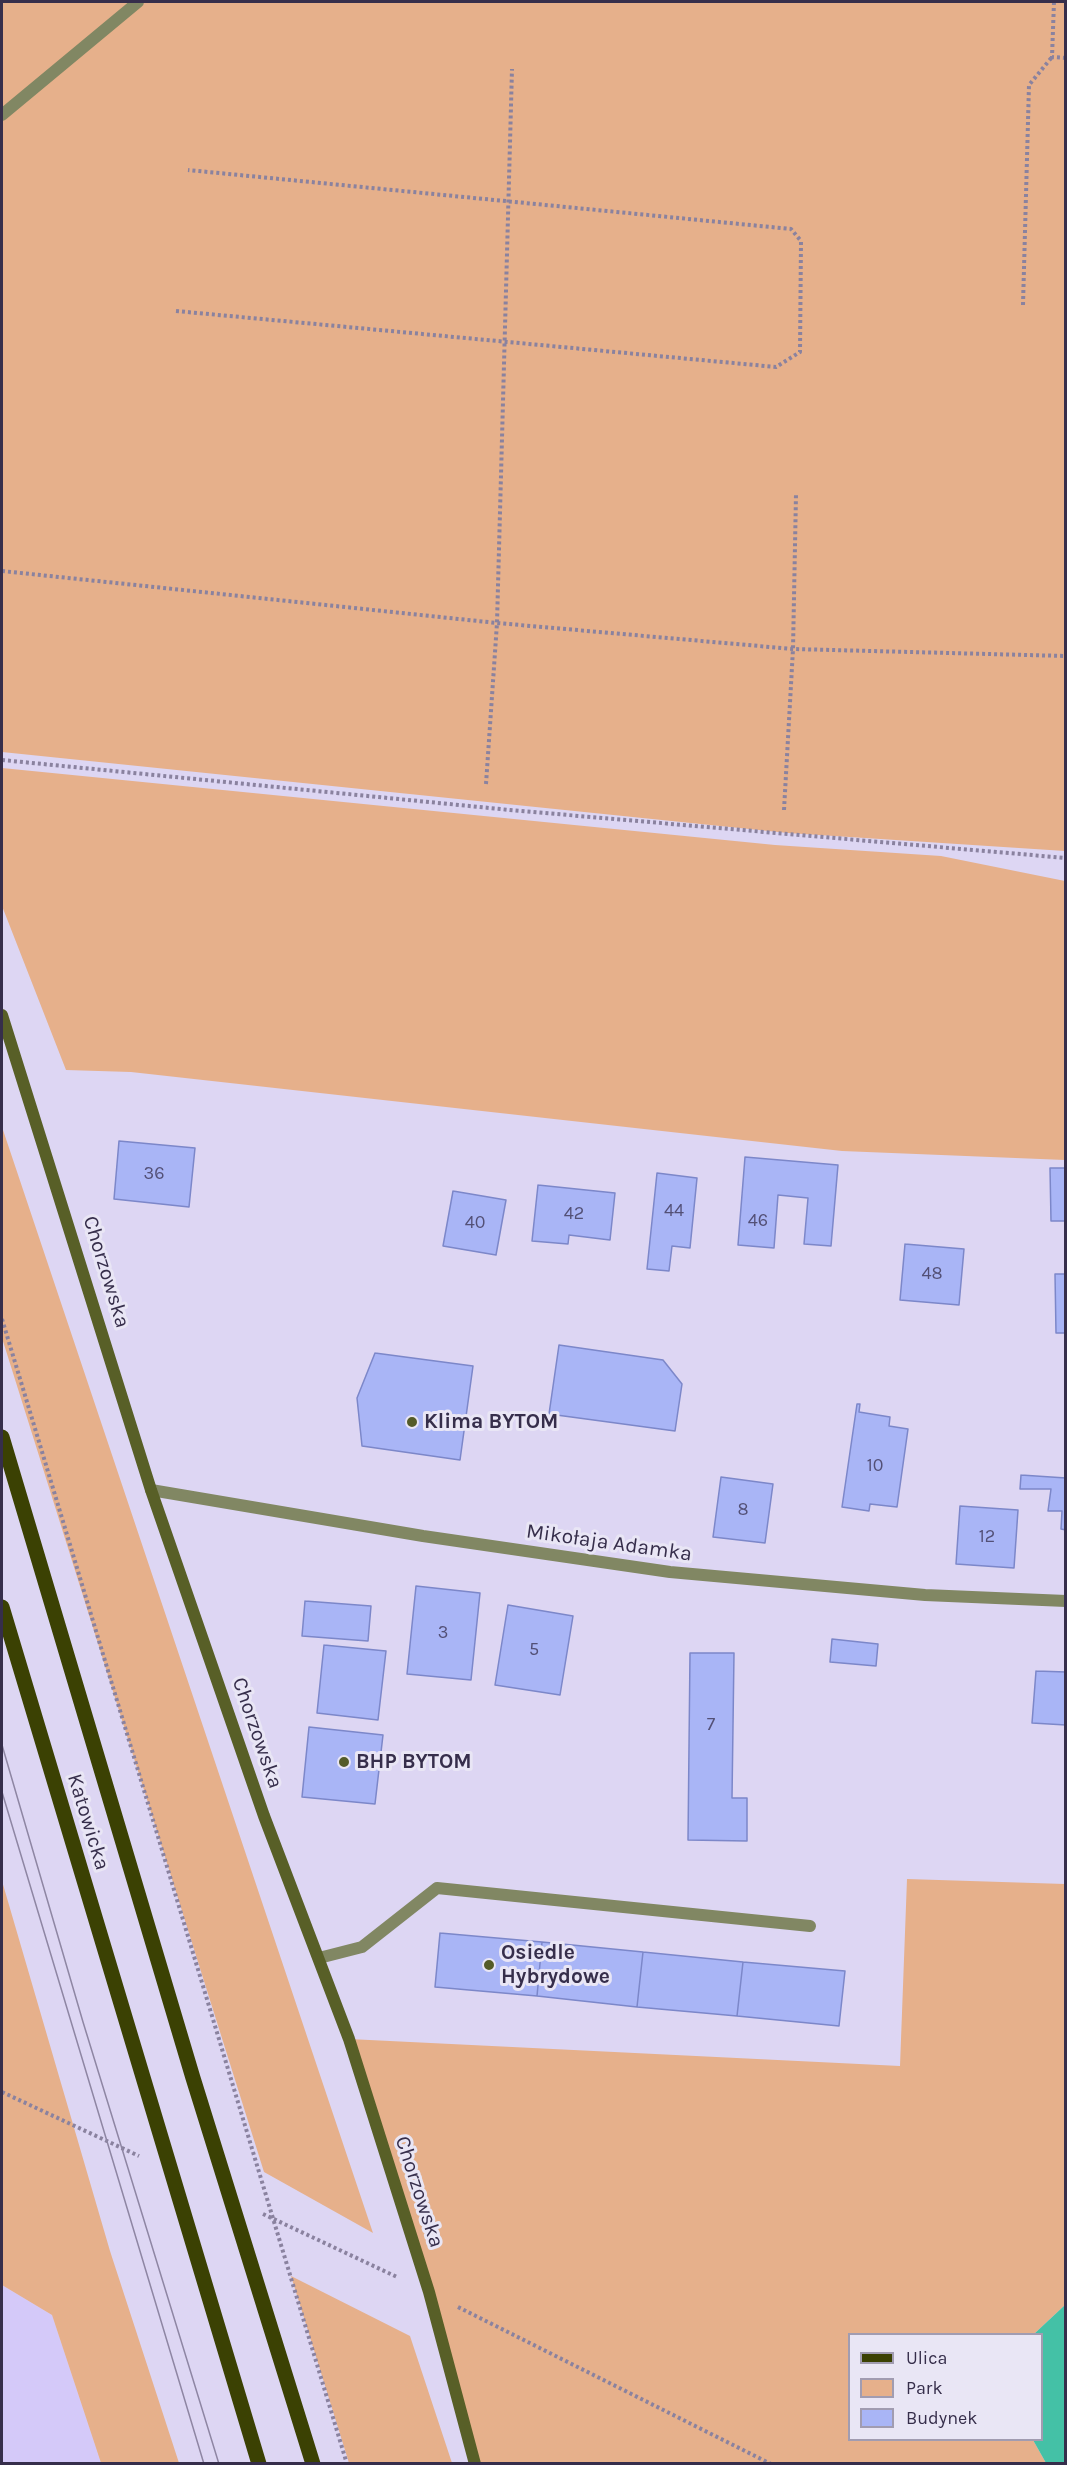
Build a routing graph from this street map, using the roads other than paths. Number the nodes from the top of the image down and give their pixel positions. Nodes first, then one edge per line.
1 (138, 2) edge
2 (2, 115) edge
3 (2, 1015) edge
4 (2, 1437) edge
5 (150, 1490) junction
6 (1065, 1601) edge
7 (2, 1607) edge
8 (810, 1926) dead end
9 (319, 1958) junction
10 (259, 2463) edge
11 (313, 2463) edge
12 (475, 2463) edge

1 - 2 street
3 - 5 street, Chorzowska
4 - 11 main road
5 - 6 street, Mikołaja Adamka
5 - 9 street, Chorzowska
7 - 10 main road, Katowicka
8 - 9 street
9 - 12 street, Chorzowska

